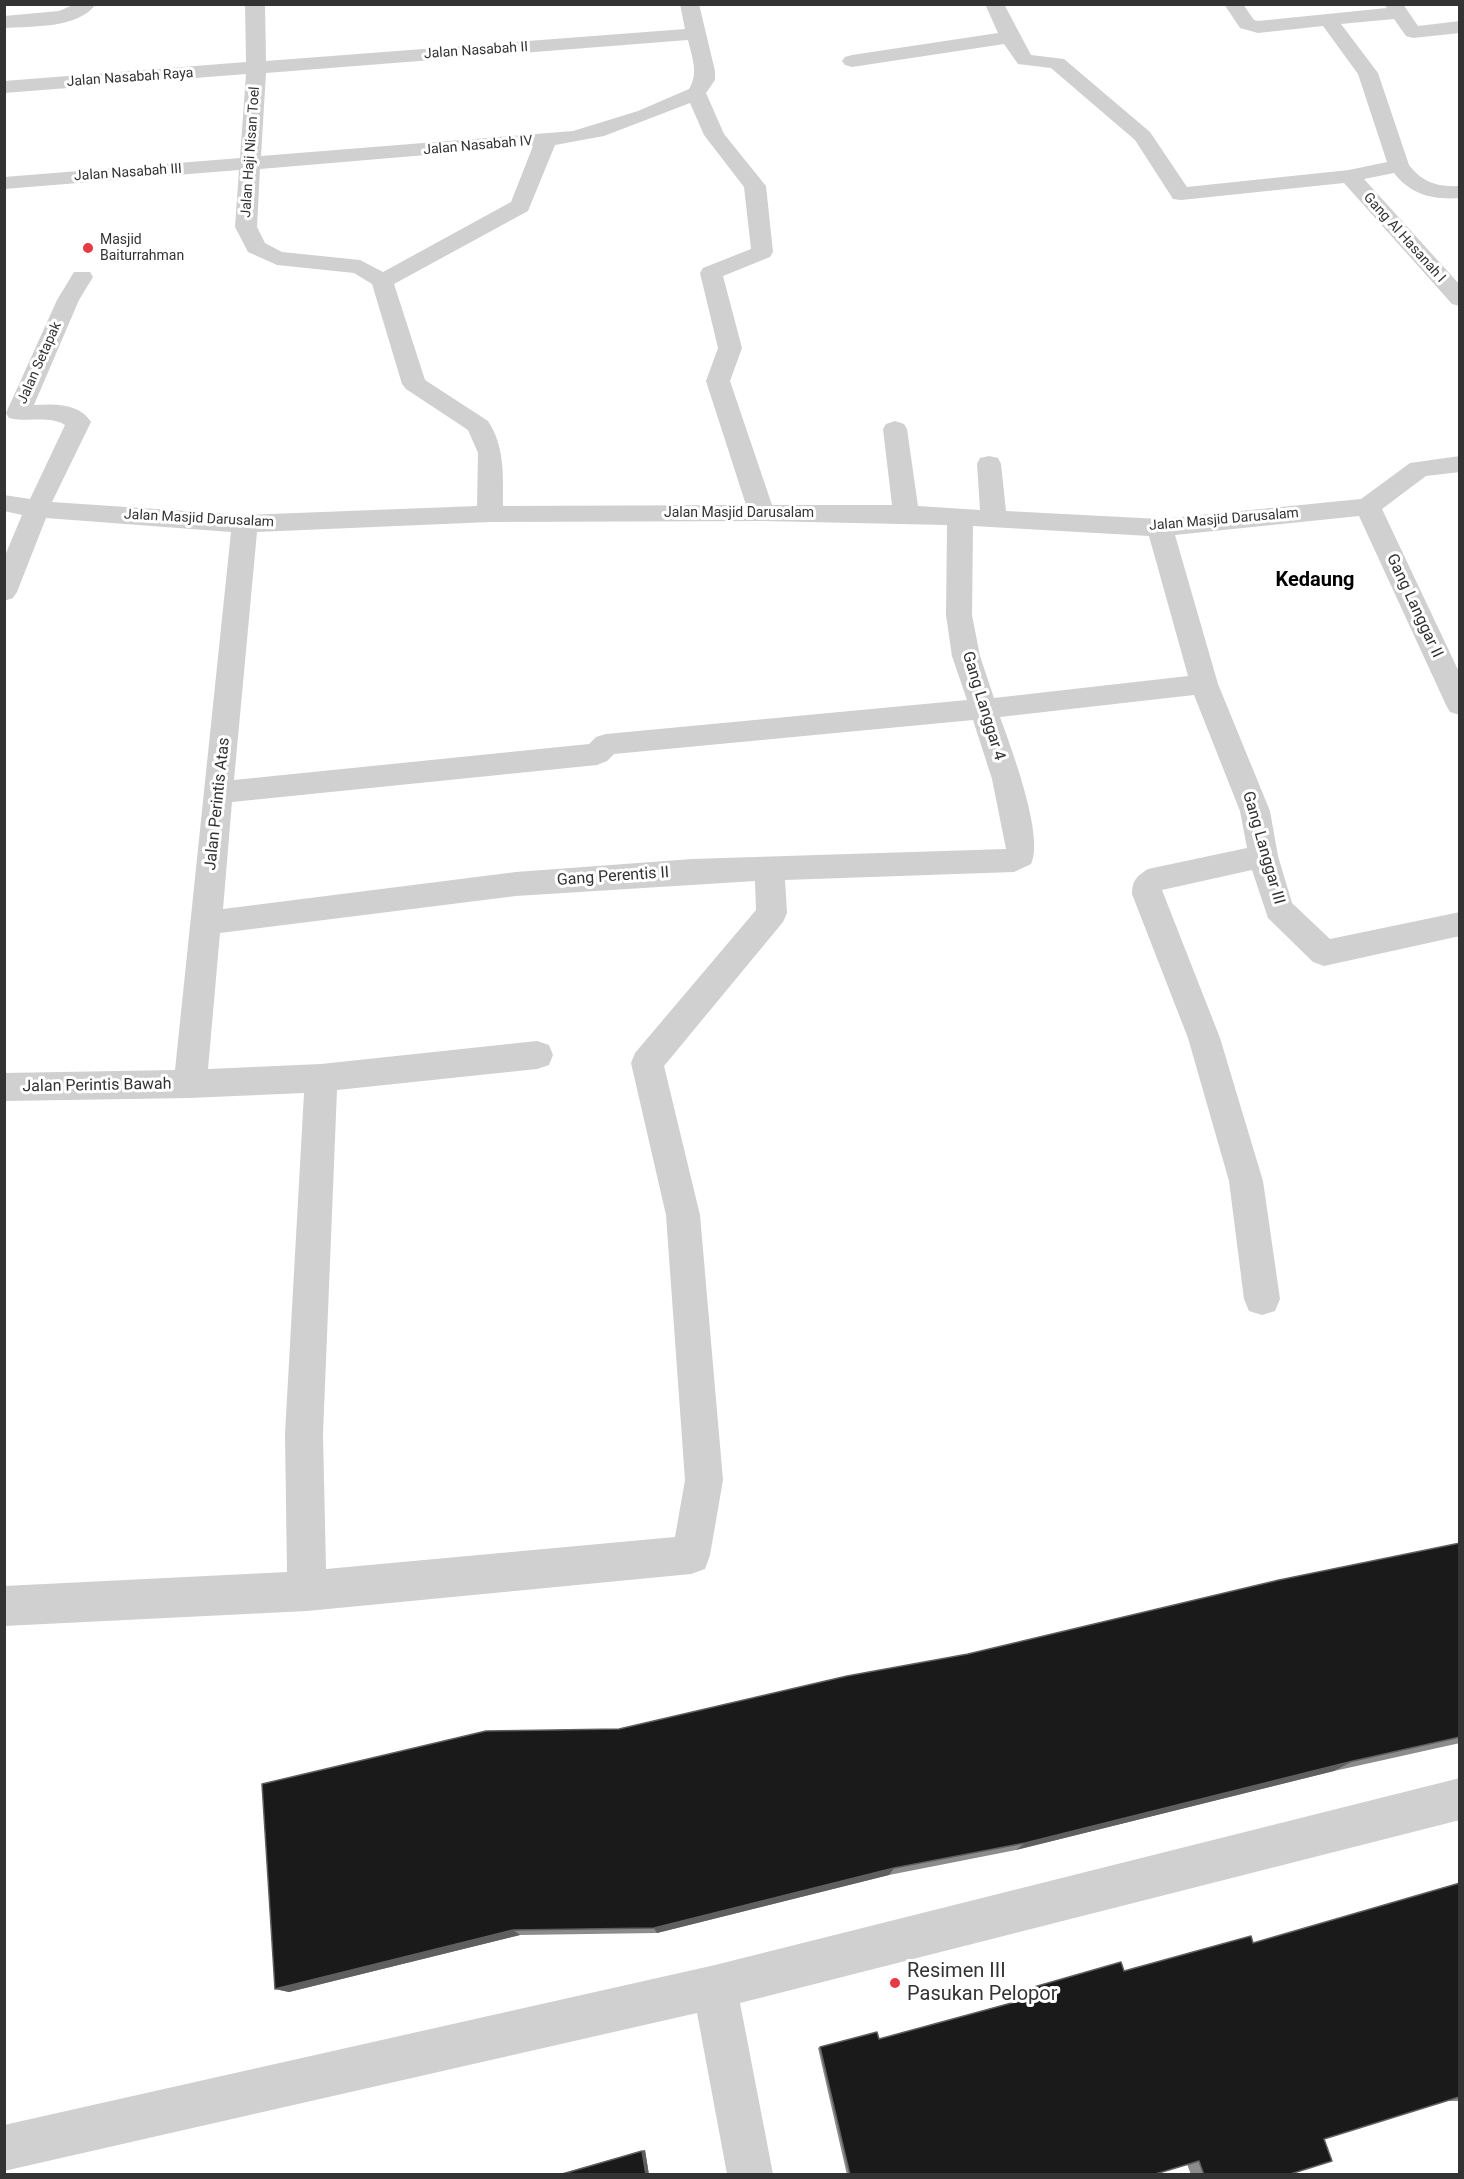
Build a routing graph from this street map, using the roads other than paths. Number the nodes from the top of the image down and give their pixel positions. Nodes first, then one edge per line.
1 (87, 4) edge
2 (255, 4) edge
3 (689, 4) edge
4 (994, 4) edge
5 (1233, 4) edge
6 (1396, 9) edge
7 (1329, 21) junction
8 (4, 22) edge
9 (1460, 27) edge
10 (696, 34) junction
11 (1010, 38) junction
12 (852, 61) dead end
13 (256, 68) junction
14 (4, 87) edge
15 (696, 93) junction
16 (546, 140) junction
17 (252, 164) junction
18 (1400, 166) junction
19 (1349, 176) junction
20 (4, 183) edge
21 (1460, 192) edge
22 (82, 277) dead end
23 (382, 280) junction
24 (1460, 299) edge
25 (895, 429) dead end
26 (989, 464) dead end
27 (1460, 464) edge
28 (4, 503) edge
29 (40, 503) junction
30 (1368, 507) junction
31 (762, 513) junction
32 (490, 514) junction
33 (906, 514) junction
34 (960, 517) junction
35 (994, 520) junction
36 (245, 524) junction
37 (1160, 528) junction
38 (4, 592) edge
39 (1204, 684) junction
40 (1460, 705) edge
41 (982, 709) junction
42 (219, 792) junction
43 (1020, 856) joint
44 (1263, 856) junction
45 (769, 868) junction
46 (206, 922) junction
47 (1460, 924) edge
48 (537, 1055) dead end
49 (321, 1078) junction
50 (190, 1084) junction
51 (4, 1087) edge
52 (1262, 1299) dead end
53 (307, 1591) junction
54 (4, 1606) edge
55 (1460, 1799) edge
56 (715, 1987) junction
57 (4, 2148) edge
58 (750, 2175) edge

1 - 8 street
2 - 13 street, Jalan Haji Nisan Toel
3 - 10 street
4 - 11 street
5 - 7 street
6 - 7 street
6 - 9 street
7 - 18 street
10 - 13 street, Jalan Nasabah II
10 - 15 street
11 - 12 street
11 - 19 street
13 - 14 street, Jalan Nasabah Raya
13 - 17 street, Jalan Haji Nisan Toel
15 - 16 street, Jalan Nasabah IV
15 - 31 street
16 - 17 street, Jalan Nasabah IV
16 - 23 street
17 - 20 street, Jalan Nasabah III
17 - 23 street, Jalan Haji Nisan Toel
18 - 19 street
18 - 21 street
19 - 24 street, Gang Al Hasanah I
22 - 29 street, Jalan Setapak
23 - 32 street
25 - 33 street
26 - 35 street
27 - 30 street
28 - 29 street, Jalan Masjid Darusalam
29 - 36 street, Jalan Masjid Darusalam
29 - 38 street
30 - 37 street, Jalan Masjid Darusalam
30 - 40 street, Gang Langgar II
31 - 32 street, Jalan Masjid Darusalam
31 - 33 street, Jalan Masjid Darusalam
32 - 36 street, Jalan Masjid Darusalam
33 - 34 street, Jalan Masjid Darusalam
34 - 35 street, Jalan Masjid Darusalam
34 - 41 street, Gang Langgar 4
35 - 37 street, Jalan Masjid Darusalam
36 - 42 street, Jalan Perintis Atas
37 - 39 street, Gang Langgar III
39 - 41 street
39 - 44 street, Gang Langgar III
41 - 42 street
41 - 43 street, Gang Langgar 4
42 - 46 street, Jalan Perintis Atas
43 - 45 street, Gang Perentis II
44 - 47 street, Gang Langgar III
44 - 52 street
45 - 46 street, Gang Perentis II
45 - 53 street
46 - 50 street, Jalan Perintis Atas
48 - 49 street, Jalan Perintis Bawah
49 - 50 street, Jalan Perintis Bawah
49 - 53 street
50 - 51 street, Jalan Perintis Bawah
53 - 54 street
55 - 56 street
56 - 57 street
56 - 58 street

